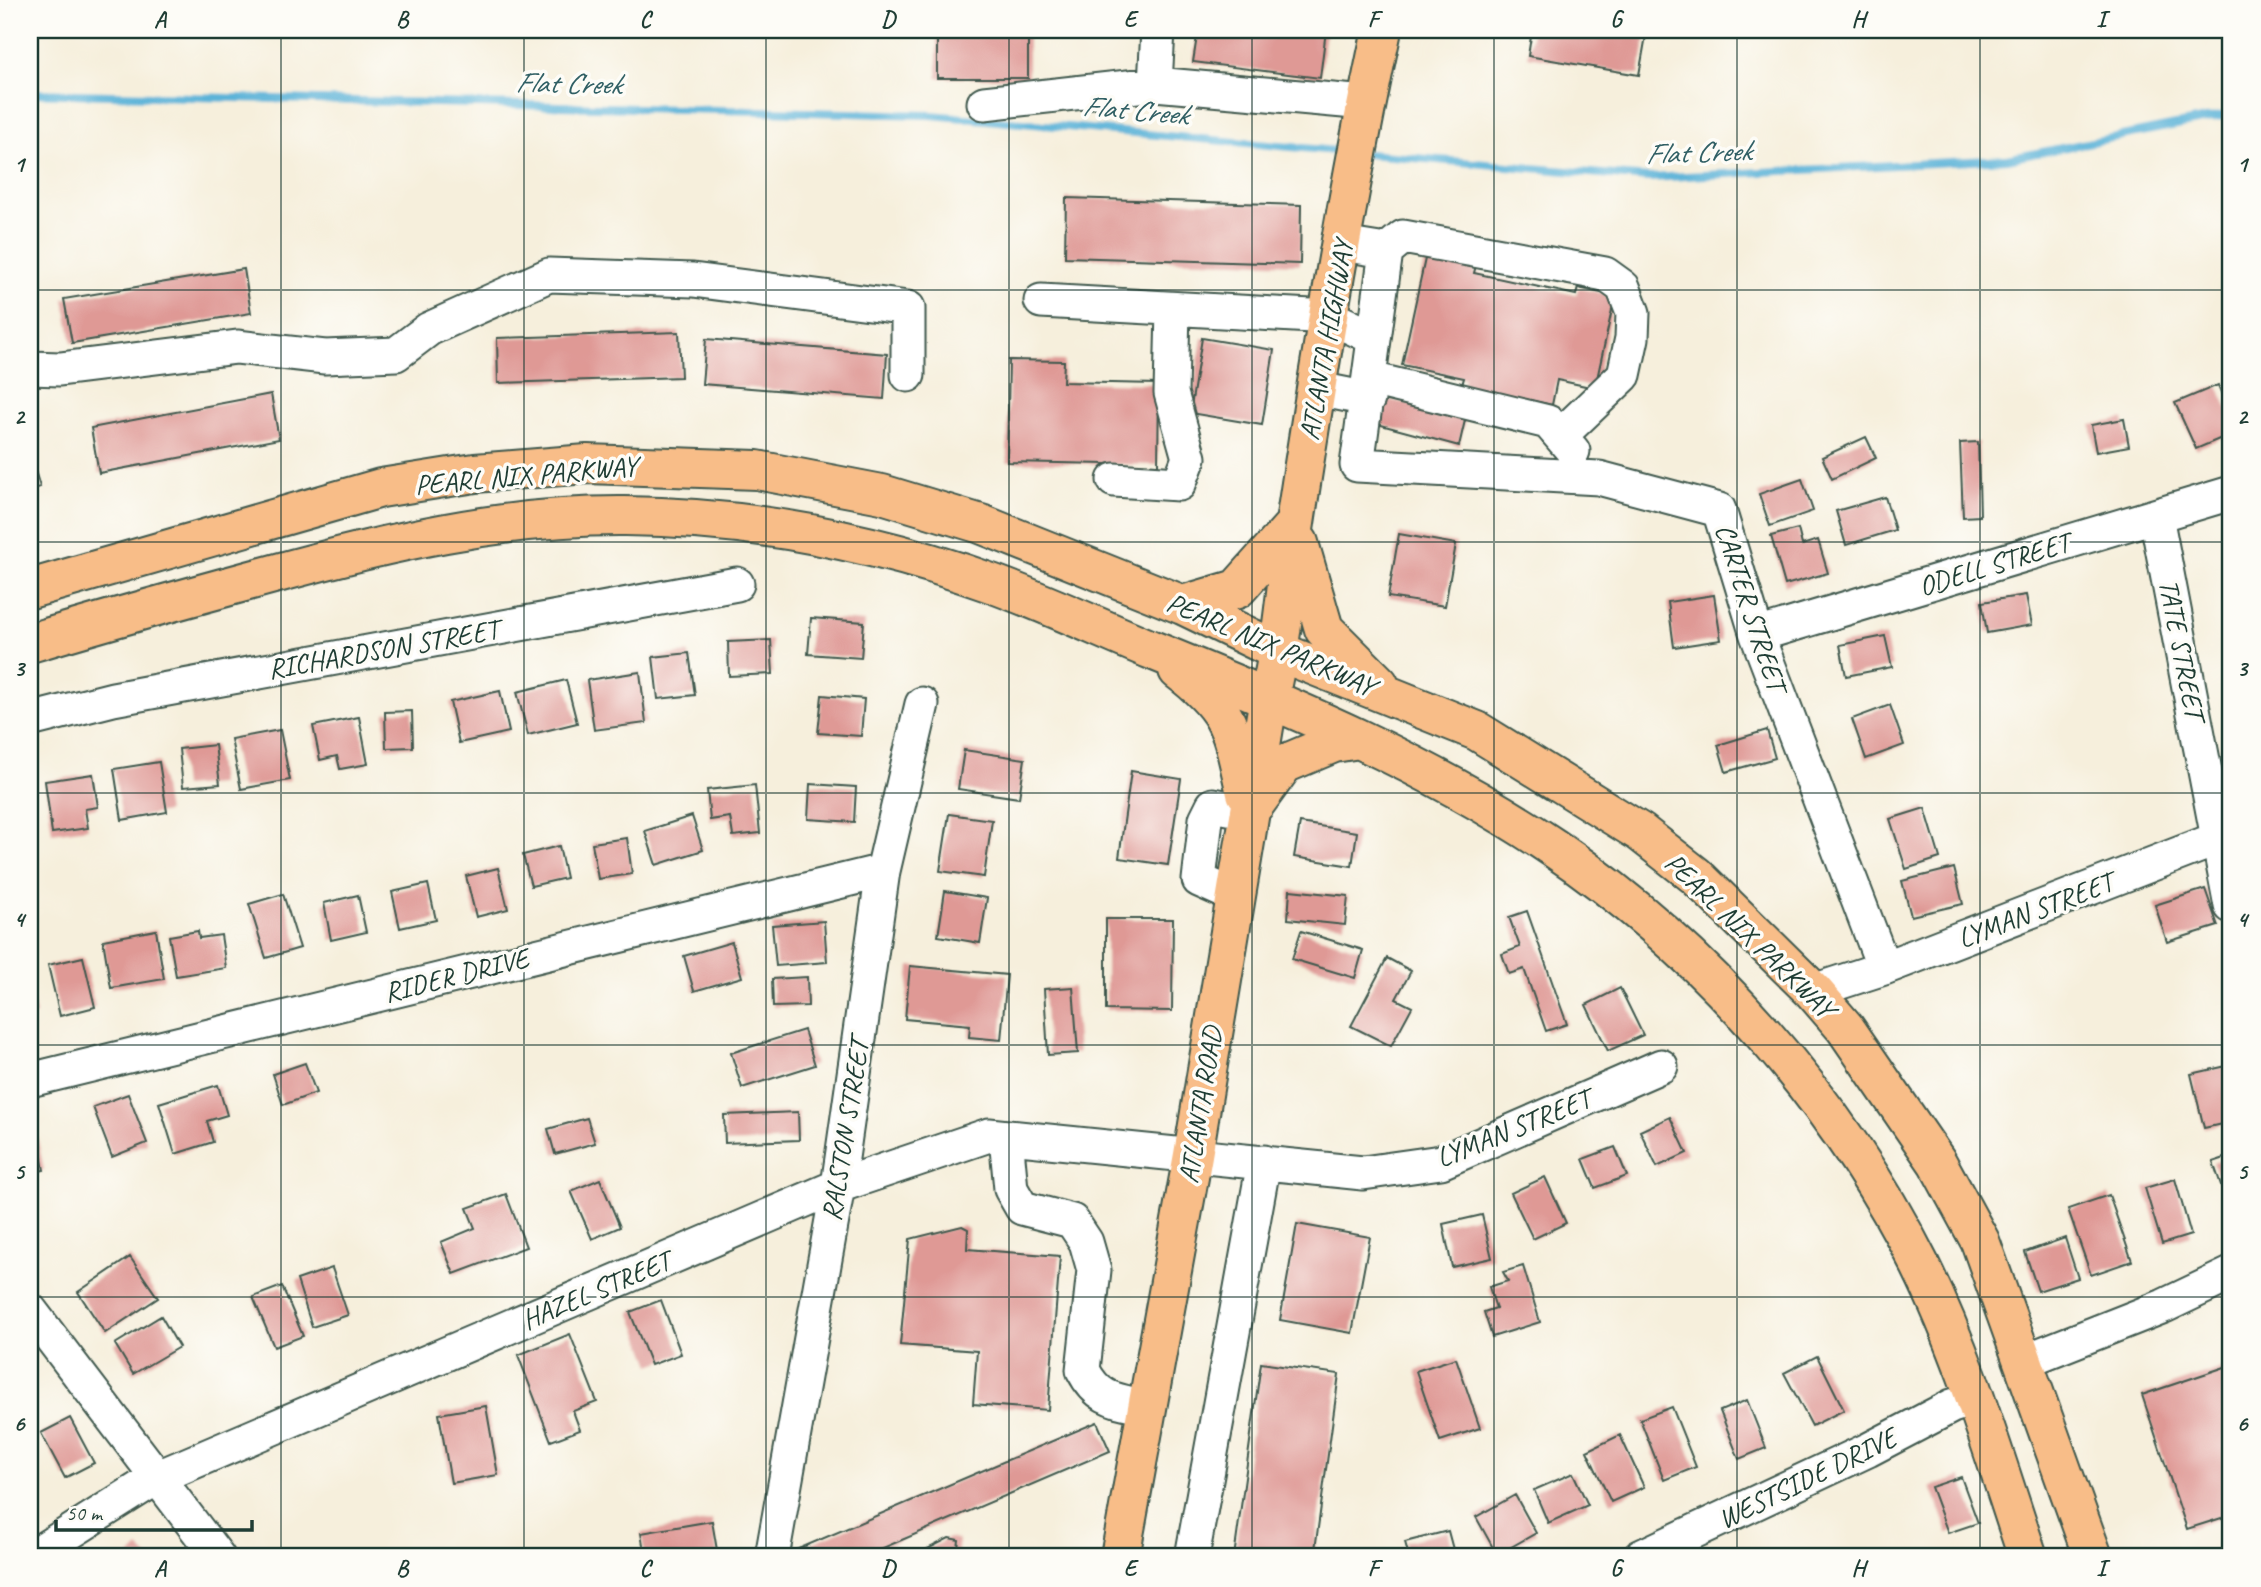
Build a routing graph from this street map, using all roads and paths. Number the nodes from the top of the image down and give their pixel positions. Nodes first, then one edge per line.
1 (1158, 30) edge
2 (1382, 30) edge
3 (1155, 84) junction
4 (984, 103) dead end
5 (1364, 117) junction
6 (1344, 236) junction
7 (1386, 251) junction
8 (1041, 301) dead end
9 (1173, 309) junction
10 (1329, 317) junction
11 (1372, 337) junction
12 (30, 368) edge
13 (908, 375) dead end
14 (1318, 389) junction
15 (1369, 389) junction
16 (1560, 435) junction
17 (1585, 477) junction
18 (1114, 480) dead end
19 (2231, 493) edge
20 (2157, 516) junction
21 (1294, 525) junction
22 (737, 584) dead end
23 (30, 589) edge
24 (1183, 605) junction
25 (1757, 635) junction
26 (30, 643) edge
27 (1153, 650) junction
28 (1280, 652) junction
29 (1390, 695) junction
30 (1269, 697) junction
31 (922, 704) dead end
32 (30, 720) edge
33 (1359, 739) junction
34 (1250, 812) junction
35 (2217, 839) junction
36 (883, 871) junction
37 (2231, 906) edge
38 (1884, 968) junction
39 (1812, 991) junction
40 (1661, 1066) dead end
41 (30, 1080) edge
42 (1006, 1137) junction
43 (1193, 1155) junction
44 (1264, 1162) junction
45 (838, 1186) junction
46 (2231, 1274) edge
47 (30, 1310) edge
48 (41, 1347) edge
49 (2022, 1362) junction
50 (1975, 1399) junction
51 (1147, 1407) junction
52 (156, 1478) junction
53 (31, 1557) edge
54 (218, 1557) edge
55 (772, 1557) edge
56 (1120, 1557) edge
57 (1192, 1557) edge
58 (1640, 1557) edge
59 (2028, 1557) edge
60 (2093, 1557) edge

1 - 3 street
2 - 5 main road, ATLANTA HIGHWAY
3 - 4 street
3 - 5 street
5 - 6 main road, ATLANTA HIGHWAY
6 - 7 street
6 - 10 main road, ATLANTA HIGHWAY
7 - 11 street
7 - 16 street
8 - 9 street
9 - 10 street
9 - 18 street
10 - 11 street
10 - 14 main road, ATLANTA HIGHWAY
11 - 15 street
12 - 13 street
14 - 15 street
14 - 21 main road, ATLANTA HIGHWAY
15 - 16 street
15 - 17 street, CARTER STREET
16 - 17 street
17 - 25 street, CARTER STREET
19 - 20 street, ODELL STREET
20 - 25 street, ODELL STREET
20 - 35 street, TATE STREET
21 - 24 main road
21 - 28 main road, ATLANTA HIGHWAY
21 - 29 main road
22 - 32 street, RICHARDSON STREET
23 - 24 main road, PEARL NIX PARKWAY
24 - 28 main road, PEARL NIX PARKWAY
25 - 38 street, CARTER STREET
26 - 27 main road, PEARL NIX PARKWAY
27 - 30 main road, PEARL NIX PARKWAY
27 - 34 main road
28 - 29 main road, PEARL NIX PARKWAY
28 - 30 main road, ATLANTA ROAD
29 - 39 main road, PEARL NIX PARKWAY
30 - 33 main road, PEARL NIX PARKWAY
30 - 34 main road, ATLANTA ROAD
31 - 36 street, RALSTON STREET
33 - 34 main road
33 - 50 main road, PEARL NIX PARKWAY
34 - 43 main road, ATLANTA ROAD
35 - 37 street, TATE STREET
35 - 38 street, LYMAN STREET
36 - 41 street, RIDER DRIVE
36 - 45 street, RALSTON STREET
38 - 39 street, LYMAN STREET
39 - 49 main road, PEARL NIX PARKWAY
40 - 44 street, LYMAN STREET
42 - 43 street, HAZEL STREET
42 - 45 street, HAZEL STREET
42 - 51 street
43 - 44 street, LYMAN STREET
43 - 51 main road, ATLANTA ROAD
44 - 57 street
45 - 52 street, HAZEL STREET
45 - 55 street, RALSTON STREET
46 - 49 street
47 - 48 street
48 - 52 street
49 - 60 main road, PEARL NIX PARKWAY
50 - 58 street, WESTSIDE DRIVE
50 - 59 main road, PEARL NIX PARKWAY
51 - 56 main road, ATLANTA ROAD
52 - 53 street, HAZEL STREET
52 - 54 street

